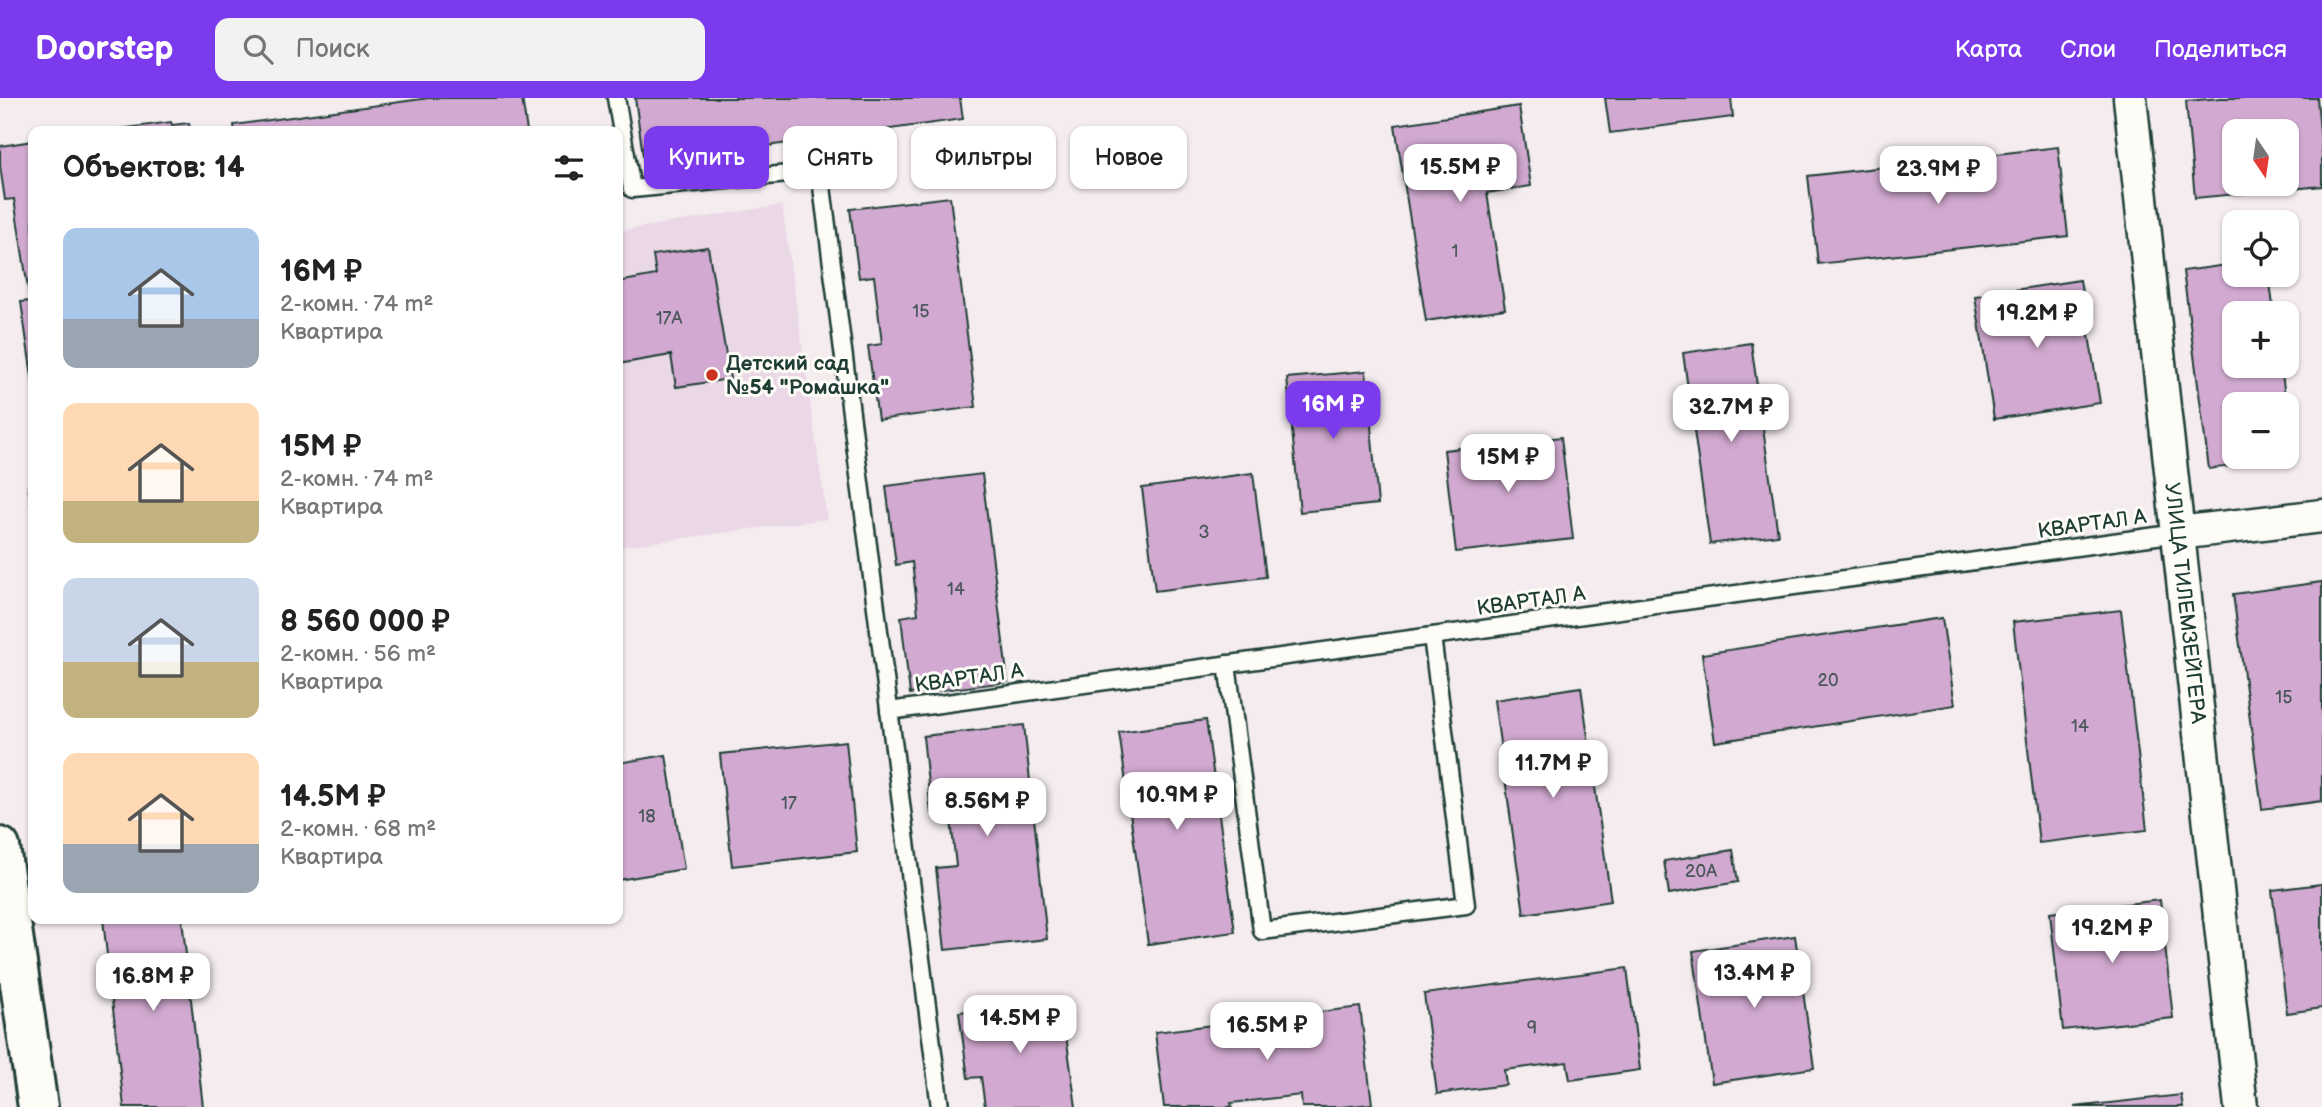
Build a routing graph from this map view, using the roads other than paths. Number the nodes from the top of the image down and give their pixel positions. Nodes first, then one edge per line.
1 (616, 98) edge
2 (2130, 98) edge
3 (621, 126) edge
4 (623, 138) edge
5 (2322, 516) edge
6 (2178, 533) junction
7 (1432, 636) junction
8 (1227, 664) junction
9 (889, 711) junction
10 (0, 847) edge
11 (4, 904) edge
12 (38, 1107) edge
13 (940, 1107) edge
14 (2241, 1107) edge

1 - 3 lane, КВАРТАЛ А
2 - 6 street, УЛИЦА ТИЛЕМЗЕЙГЕРА
4 - 9 lane, КВАРТАЛ А
5 - 6 street
6 - 7 lane, КВАРТАЛ А
6 - 14 street, УЛИЦА ТИЛЕМЗЕЙГЕРА
7 - 8 lane, КВАРТАЛ А
7 - 8 lane
8 - 9 lane, КВАРТАЛ А
9 - 13 lane, КВАРТАЛ А
10 - 11 street
11 - 12 street

